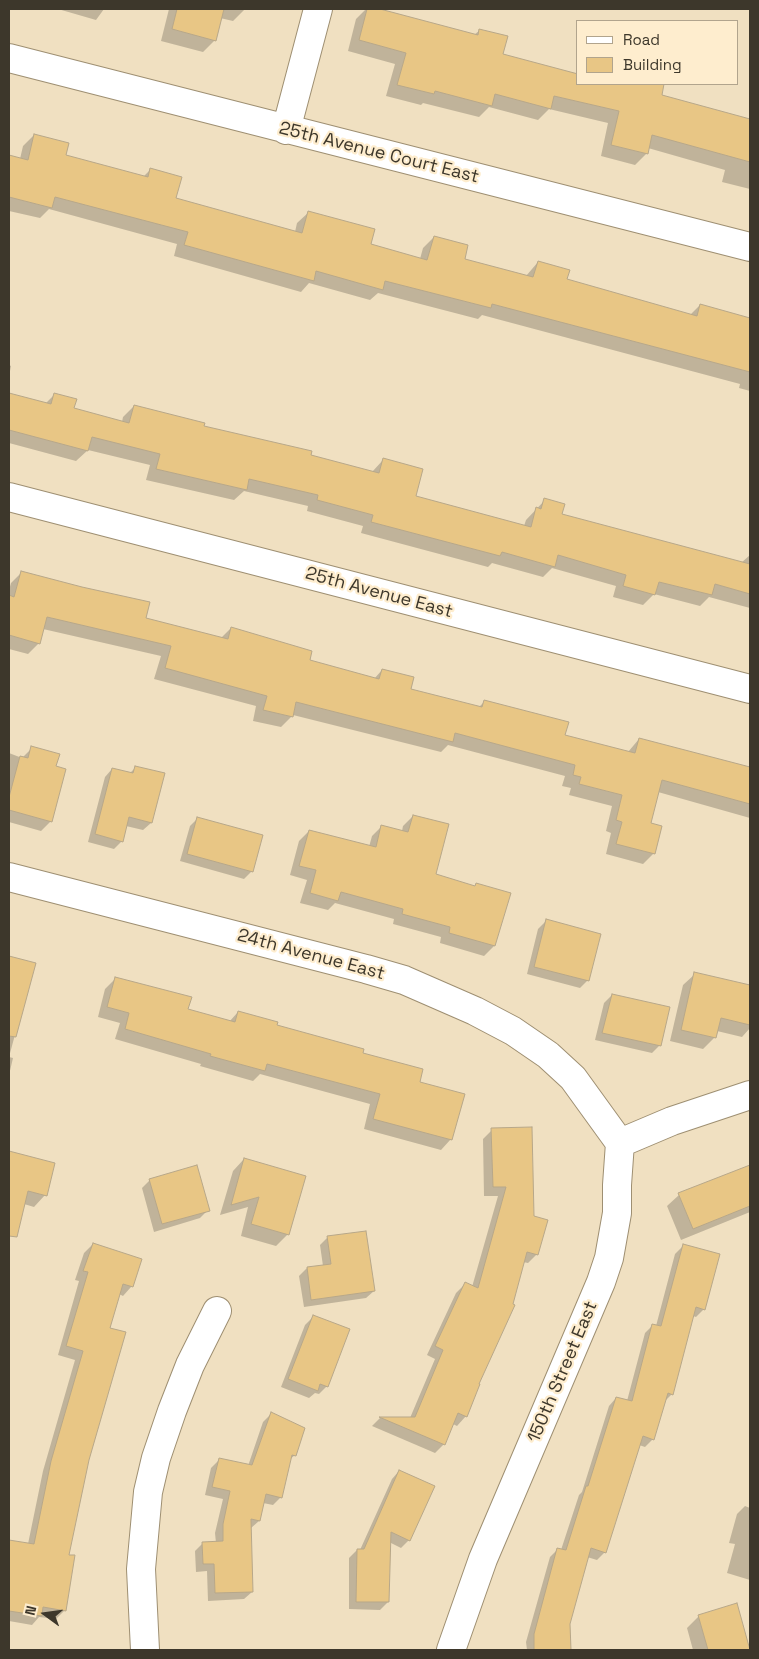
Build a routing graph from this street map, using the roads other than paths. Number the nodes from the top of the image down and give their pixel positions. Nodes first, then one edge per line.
1 (318, 9) edge
2 (9, 58) edge
3 (286, 130) junction
4 (750, 247) edge
5 (9, 496) edge
6 (750, 688) edge
7 (9, 876) edge
8 (750, 1095) edge
9 (620, 1144) junction
10 (217, 1311) dead end
11 (145, 1650) edge
12 (452, 1650) edge

1 - 3 street
2 - 3 street, 25th Avenue Court East
3 - 4 street, 25th Avenue Court East
5 - 6 street, 25th Avenue East
7 - 9 street, 24th Avenue East
8 - 9 street
9 - 12 street, 150th Street East
10 - 11 street

